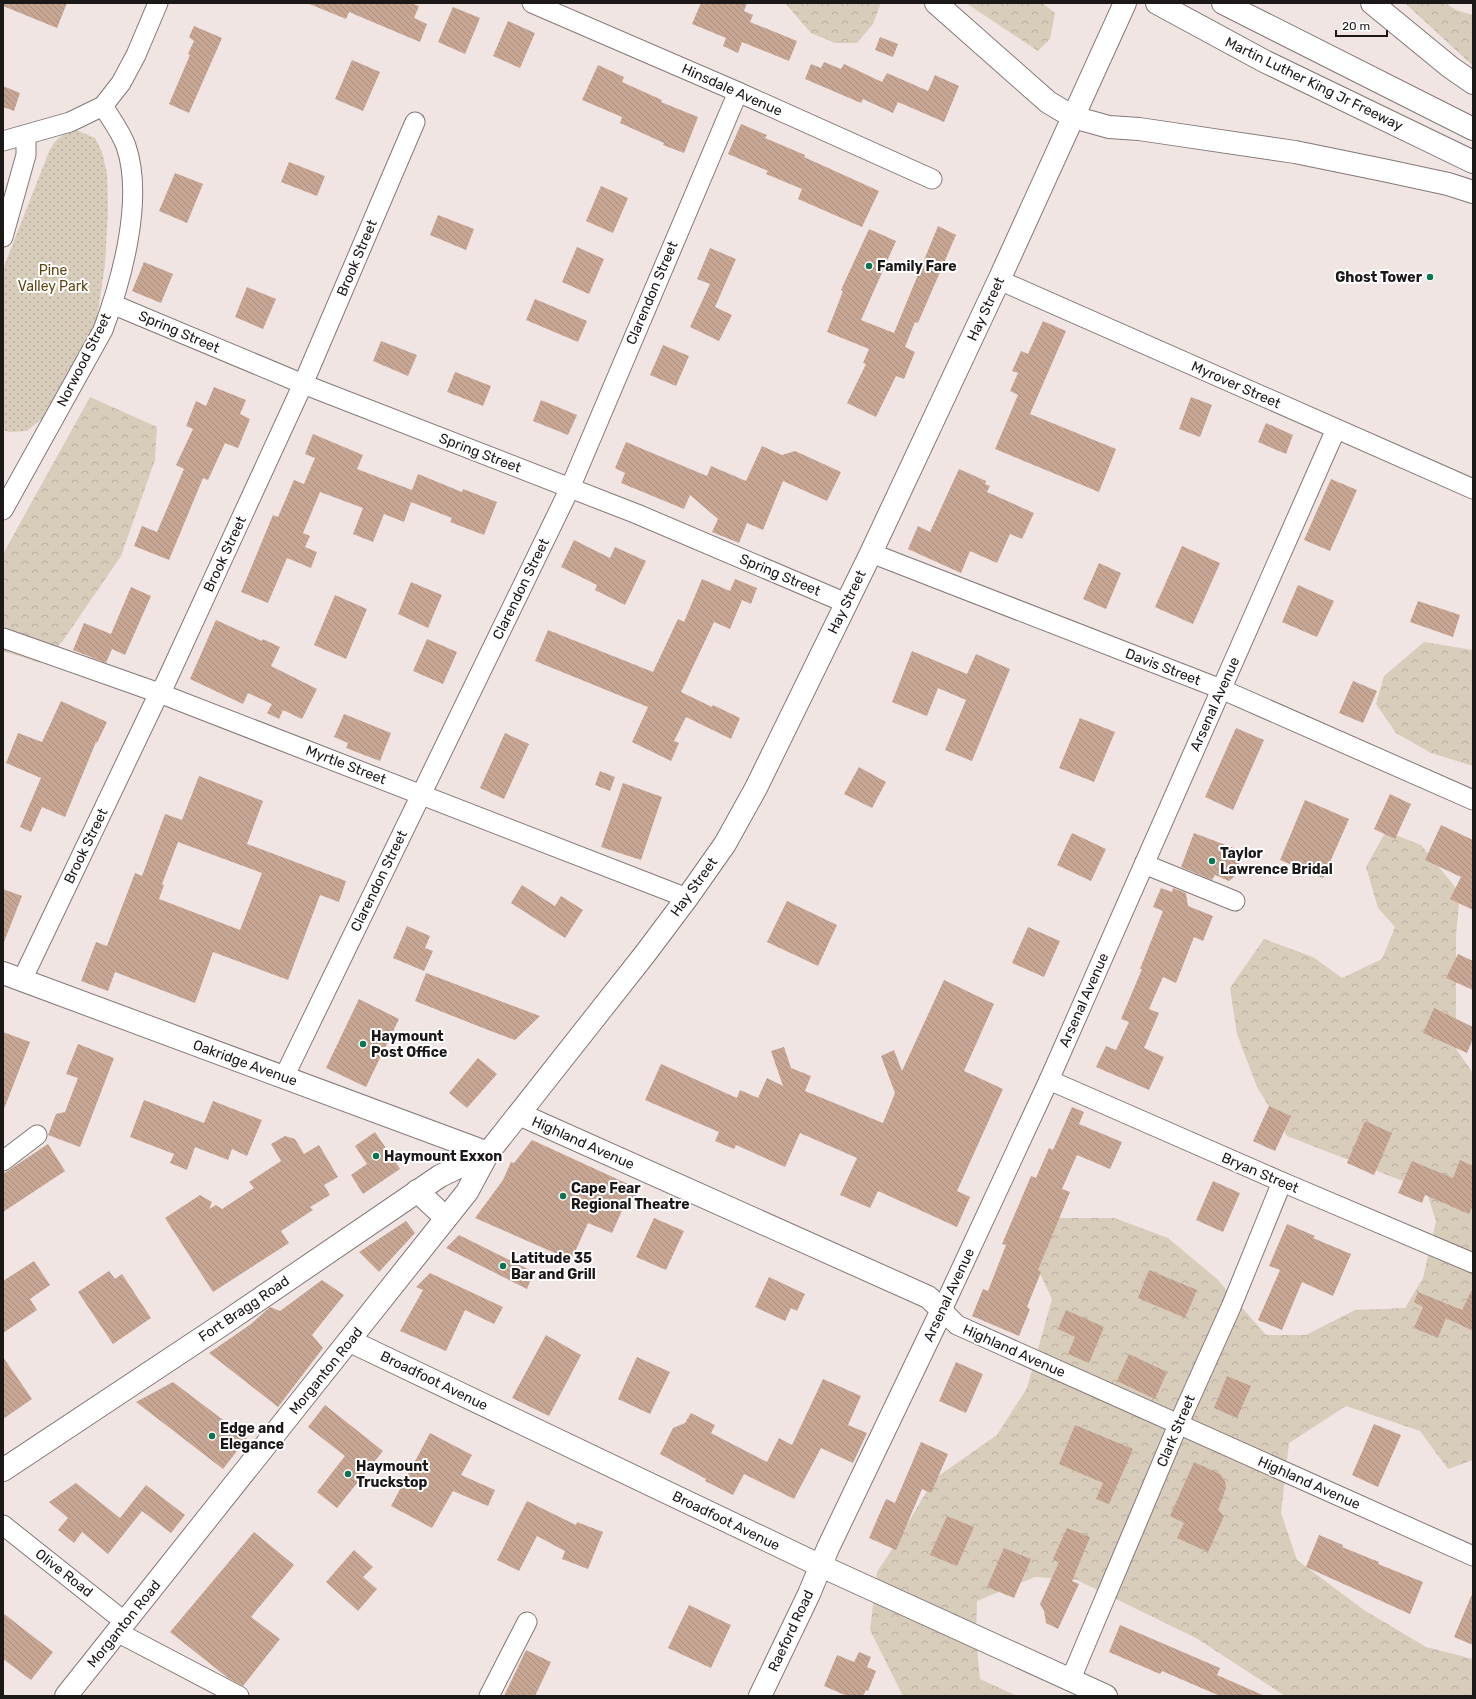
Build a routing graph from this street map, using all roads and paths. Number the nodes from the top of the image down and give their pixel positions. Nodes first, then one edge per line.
1 (158, 3) edge
2 (532, 3) edge
3 (936, 3) edge
4 (1124, 3) edge
5 (1157, 3) edge
6 (1223, 3) edge
7 (1372, 3) edge
8 (1473, 83) edge
9 (738, 92) junction
10 (103, 106) junction
11 (1073, 117) junction
12 (415, 122) dead end
13 (1473, 129) edge
14 (26, 135) junction
15 (3, 141) edge
16 (1473, 162) edge
17 (932, 179) dead end
18 (1473, 192) edge
19 (3, 237) edge
20 (1000, 280) junction
21 (112, 304) junction
22 (303, 384) junction
23 (1336, 429) junction
24 (570, 488) junction
25 (1473, 489) edge
26 (3, 510) edge
27 (871, 553) junction
28 (846, 603) junction
29 (3, 638) edge
30 (1221, 689) junction
31 (159, 693) junction
32 (421, 795) junction
33 (1473, 800) edge
34 (1144, 864) junction
35 (687, 898) junction
36 (1235, 901) dead end
37 (13, 976) edge
38 (284, 1077) junction
39 (1048, 1080) junction
40 (518, 1114) junction
41 (37, 1135) dead end
42 (488, 1153) junction
43 (3, 1161) edge
44 (1282, 1182) junction
45 (418, 1191) junction
46 (446, 1218) junction
47 (1473, 1263) edge
48 (942, 1310) junction
49 (350, 1341) junction
50 (1178, 1424) junction
51 (5, 1463) edge
52 (3, 1525) edge
53 (1473, 1556) edge
54 (821, 1566) junction
55 (527, 1622) dead end
56 (121, 1627) junction
57 (1070, 1681) junction
58 (66, 1696) edge
59 (239, 1696) edge
60 (489, 1696) edge
61 (760, 1696) edge
62 (1106, 1696) edge

1 - 10 street
2 - 9 street, Hinsdale Avenue
3 - 11 main road
4 - 11 main road, Hay Street
5 - 16 main road, Martin Luther King Jr Freeway
6 - 13 main road
7 - 8 main road
9 - 17 street, Hinsdale Avenue
9 - 24 street, Clarendon Street
10 - 14 street
10 - 21 street, Norwood Street
11 - 18 main road
11 - 20 main road, Hay Street
12 - 22 street, Brook Street
14 - 15 street
14 - 19 street
20 - 23 street, Myrover Street
20 - 27 main road, Hay Street
21 - 22 street, Spring Street
21 - 26 street, Norwood Street
22 - 24 street, Spring Street
22 - 31 street, Brook Street
23 - 25 street, Myrover Street
23 - 30 street, Arsenal Avenue
24 - 28 street, Spring Street
24 - 32 street, Clarendon Street
27 - 28 main road, Hay Street
27 - 30 street, Davis Street
28 - 35 main road, Hay Street
29 - 31 street, Myrtle Street
30 - 33 street, Davis Street
30 - 34 street, Arsenal Avenue
31 - 32 street, Myrtle Street
31 - 37 street, Brook Street
32 - 35 street, Myrtle Street
32 - 38 street, Clarendon Street
34 - 36 street
34 - 39 street, Arsenal Avenue
35 - 40 main road, Hay Street
37 - 38 main road, Oakridge Avenue
38 - 42 main road, Oakridge Avenue
39 - 44 street, Bryan Street
39 - 48 street, Arsenal Avenue
40 - 42 main road, Hay Street
40 - 48 main road, Highland Avenue
41 - 43 street
42 - 45 main road, Fort Bragg Road
42 - 46 main road, Morganton Road
44 - 47 street, Bryan Street
44 - 50 street, Clark Street
45 - 46 main road
45 - 51 main road, Fort Bragg Road
46 - 49 main road, Morganton Road
48 - 50 street, Highland Avenue
48 - 54 main road, Arsenal Avenue
49 - 54 main road, Broadfoot Avenue
49 - 56 main road, Morganton Road
50 - 53 street, Highland Avenue
50 - 57 street, Clark Street
52 - 56 street, Olive Road
54 - 57 main road, Broadfoot Avenue
54 - 61 main road, Raeford Road
55 - 60 street
56 - 58 main road, Morganton Road
56 - 59 street, Olive Road
57 - 62 main road, Broadfoot Avenue

